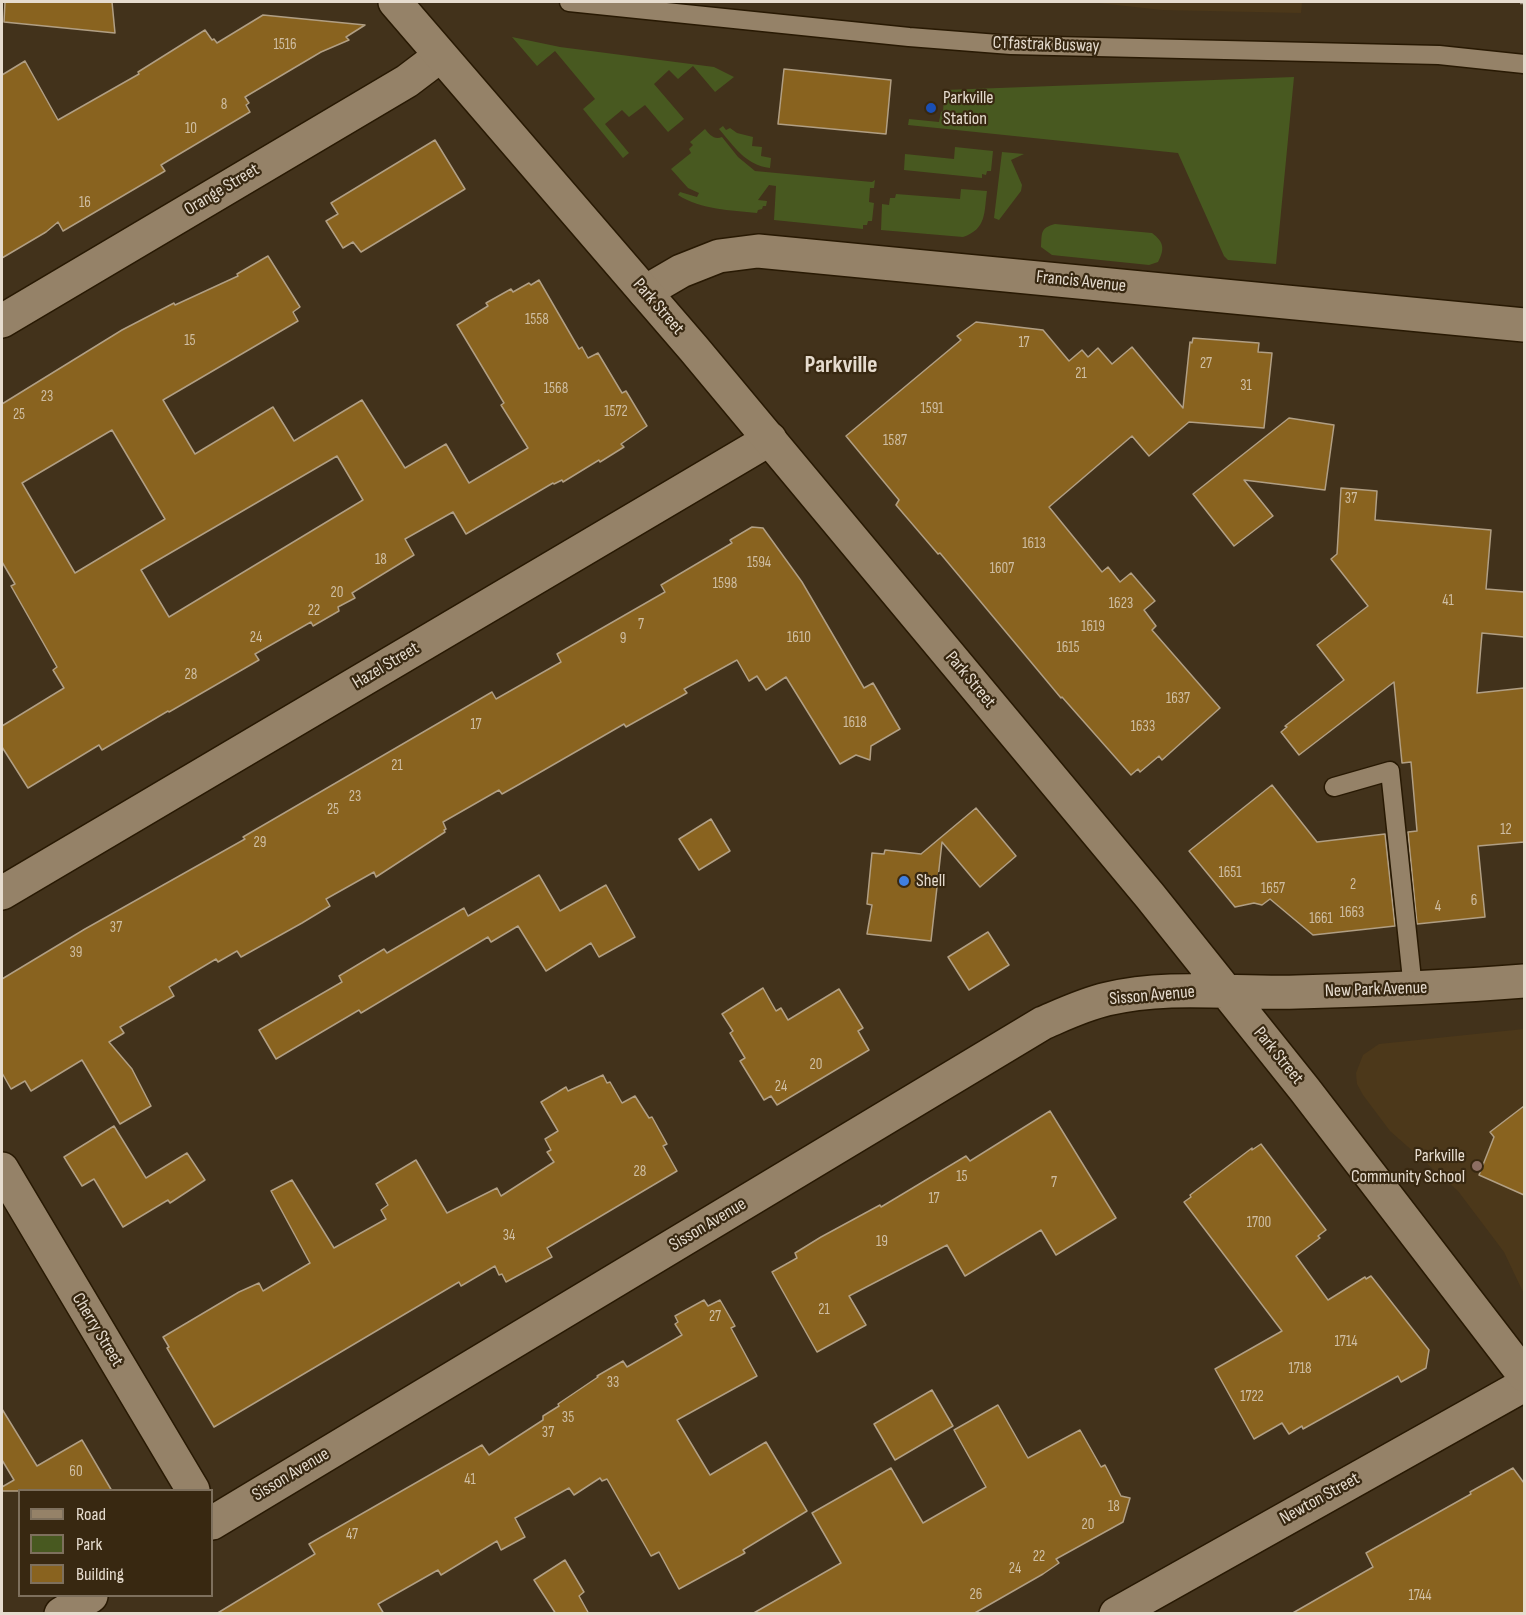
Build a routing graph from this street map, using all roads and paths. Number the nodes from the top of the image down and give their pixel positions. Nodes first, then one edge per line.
1 (395, 2) edge
2 (569, 2) edge
3 (440, 56) junction
4 (1524, 64) edge
5 (645, 292) junction
6 (2, 321) edge
7 (1524, 325) edge
8 (770, 439) junction
9 (1334, 787) dead end
10 (2, 893) edge
11 (1524, 981) edge
12 (1413, 989) junction
13 (1226, 992) junction
14 (2, 1169) edge
15 (1524, 1375) edge
16 (1524, 1385) edge
17 (193, 1489) edge
18 (213, 1521) edge
19 (89, 1597) edge
20 (61, 1614) edge
21 (1116, 1614) edge

1 - 3 main road, Park Street
2 - 4 lane, CTfastrak Busway
3 - 5 main road, Park Street
3 - 6 main road, Orange Street
5 - 7 main road, Francis Avenue
5 - 8 main road, Park Street
8 - 10 main road, Hazel Street
8 - 13 main road, Park Street
9 - 12 lane
11 - 12 main road, New Park Avenue
12 - 13 main road, New Park Avenue
13 - 15 main road, Park Street
13 - 18 main road, Sisson Avenue
14 - 17 main road, Cherry Street
16 - 21 main road, Newton Street
19 - 20 main road

